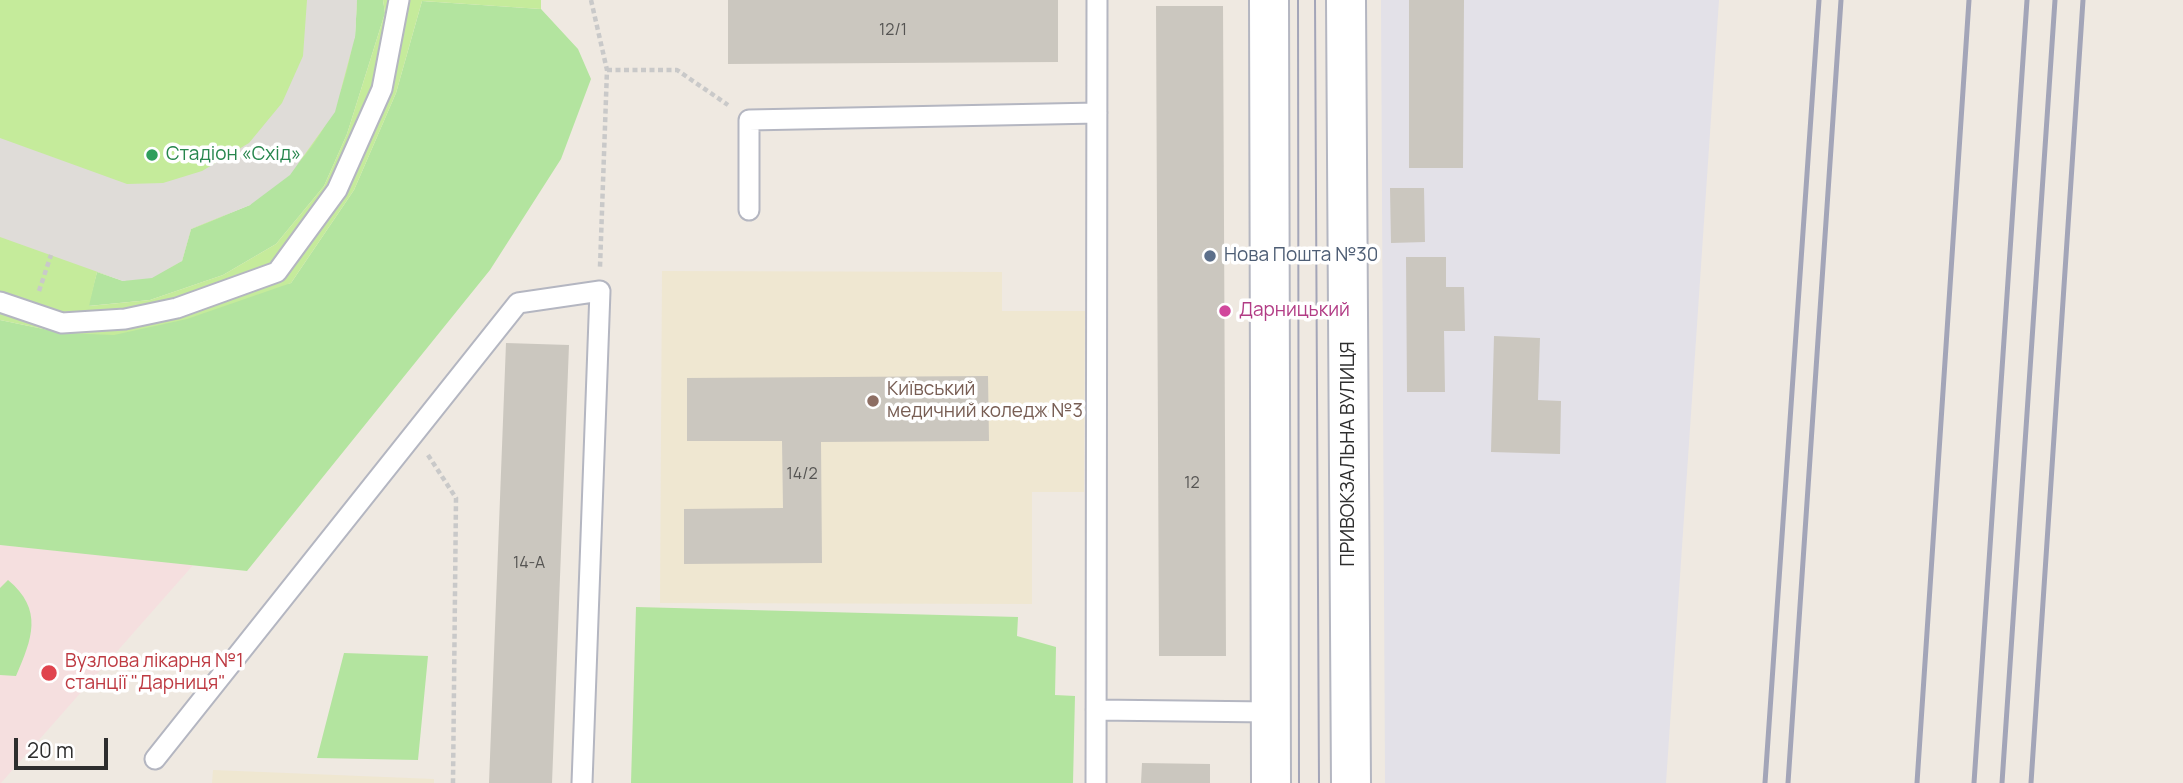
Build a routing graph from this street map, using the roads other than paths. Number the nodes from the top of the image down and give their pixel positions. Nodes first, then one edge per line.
1 (399, 0) edge
2 (1097, 0) edge
3 (1269, 0) edge
4 (1346, 0) edge
5 (1097, 113) junction
6 (749, 210) dead end
7 (0, 302) edge
8 (1096, 710) junction
9 (1270, 712) junction
10 (155, 759) dead end
11 (582, 783) edge
12 (1096, 783) edge
13 (1271, 783) edge
14 (1351, 783) edge

1 - 7 lane
2 - 5 lane
3 - 9 main road
4 - 14 main road, ПРИВОКЗАЛЬНА ВУЛИЦЯ
5 - 6 lane
5 - 8 lane
8 - 9 lane
8 - 12 lane
9 - 13 main road
10 - 11 lane

